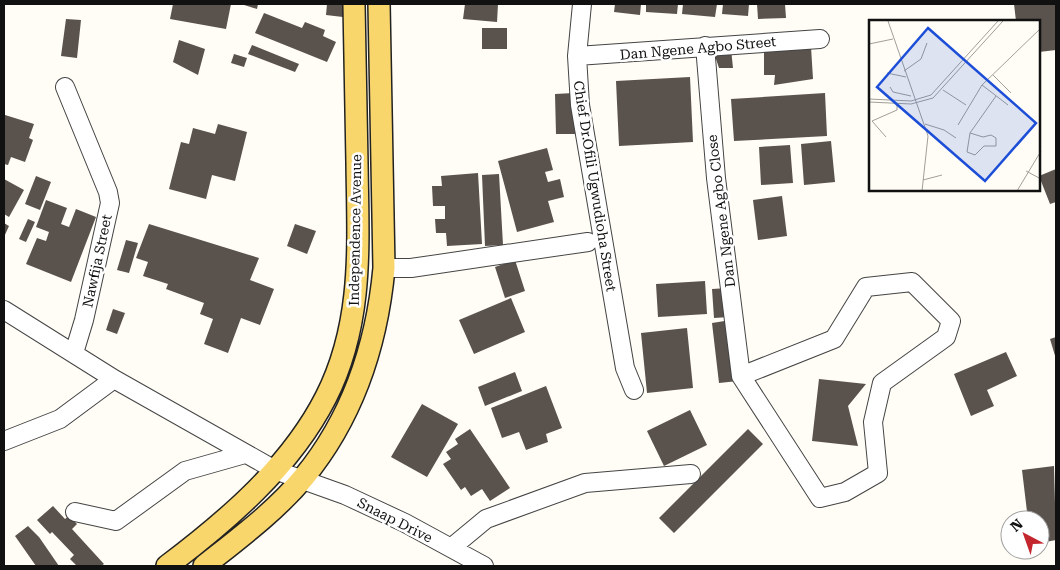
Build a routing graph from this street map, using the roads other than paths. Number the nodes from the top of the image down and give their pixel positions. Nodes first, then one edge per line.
1 (354, 4) edge
2 (379, 4) edge
3 (582, 4) edge
4 (820, 39) dead end
5 (705, 46) junction
6 (577, 56) junction
7 (65, 87) dead end
8 (588, 242) dead end
9 (384, 268) junction
10 (4, 310) edge
11 (74, 353) junction
12 (741, 376) junction
13 (114, 379) junction
14 (634, 390) dead end
15 (4, 441) edge
16 (245, 454) junction
17 (275, 470) junction
18 (690, 474) dead end
19 (303, 478) junction
20 (75, 512) dead end
21 (451, 548) junction
22 (167, 566) edge
23 (204, 566) edge
24 (484, 566) edge

1 - 17 main road, Independence Avenue
2 - 9 main road, Independence Avenue
3 - 6 street, Chief Dr.Ofili Ugwudioha Street
4 - 5 street, Dan Ngene Agbo Street
5 - 6 street, Dan Ngene Agbo Street
5 - 12 street, Dan Ngene Agbo Close
6 - 14 street, Chief Dr.Ofili Ugwudioha Street
7 - 11 street, Nawfija Street
8 - 9 street
9 - 19 main road, Independence Avenue
10 - 11 street
11 - 13 street
12 - 12 street
13 - 15 street
13 - 16 street
16 - 17 street
16 - 20 street
17 - 19 street, Snaap Drive
17 - 22 main road, Independence Avenue
18 - 21 street
19 - 21 street, Snaap Drive
19 - 23 main road, Independence Avenue
21 - 24 street, Snaap Drive

